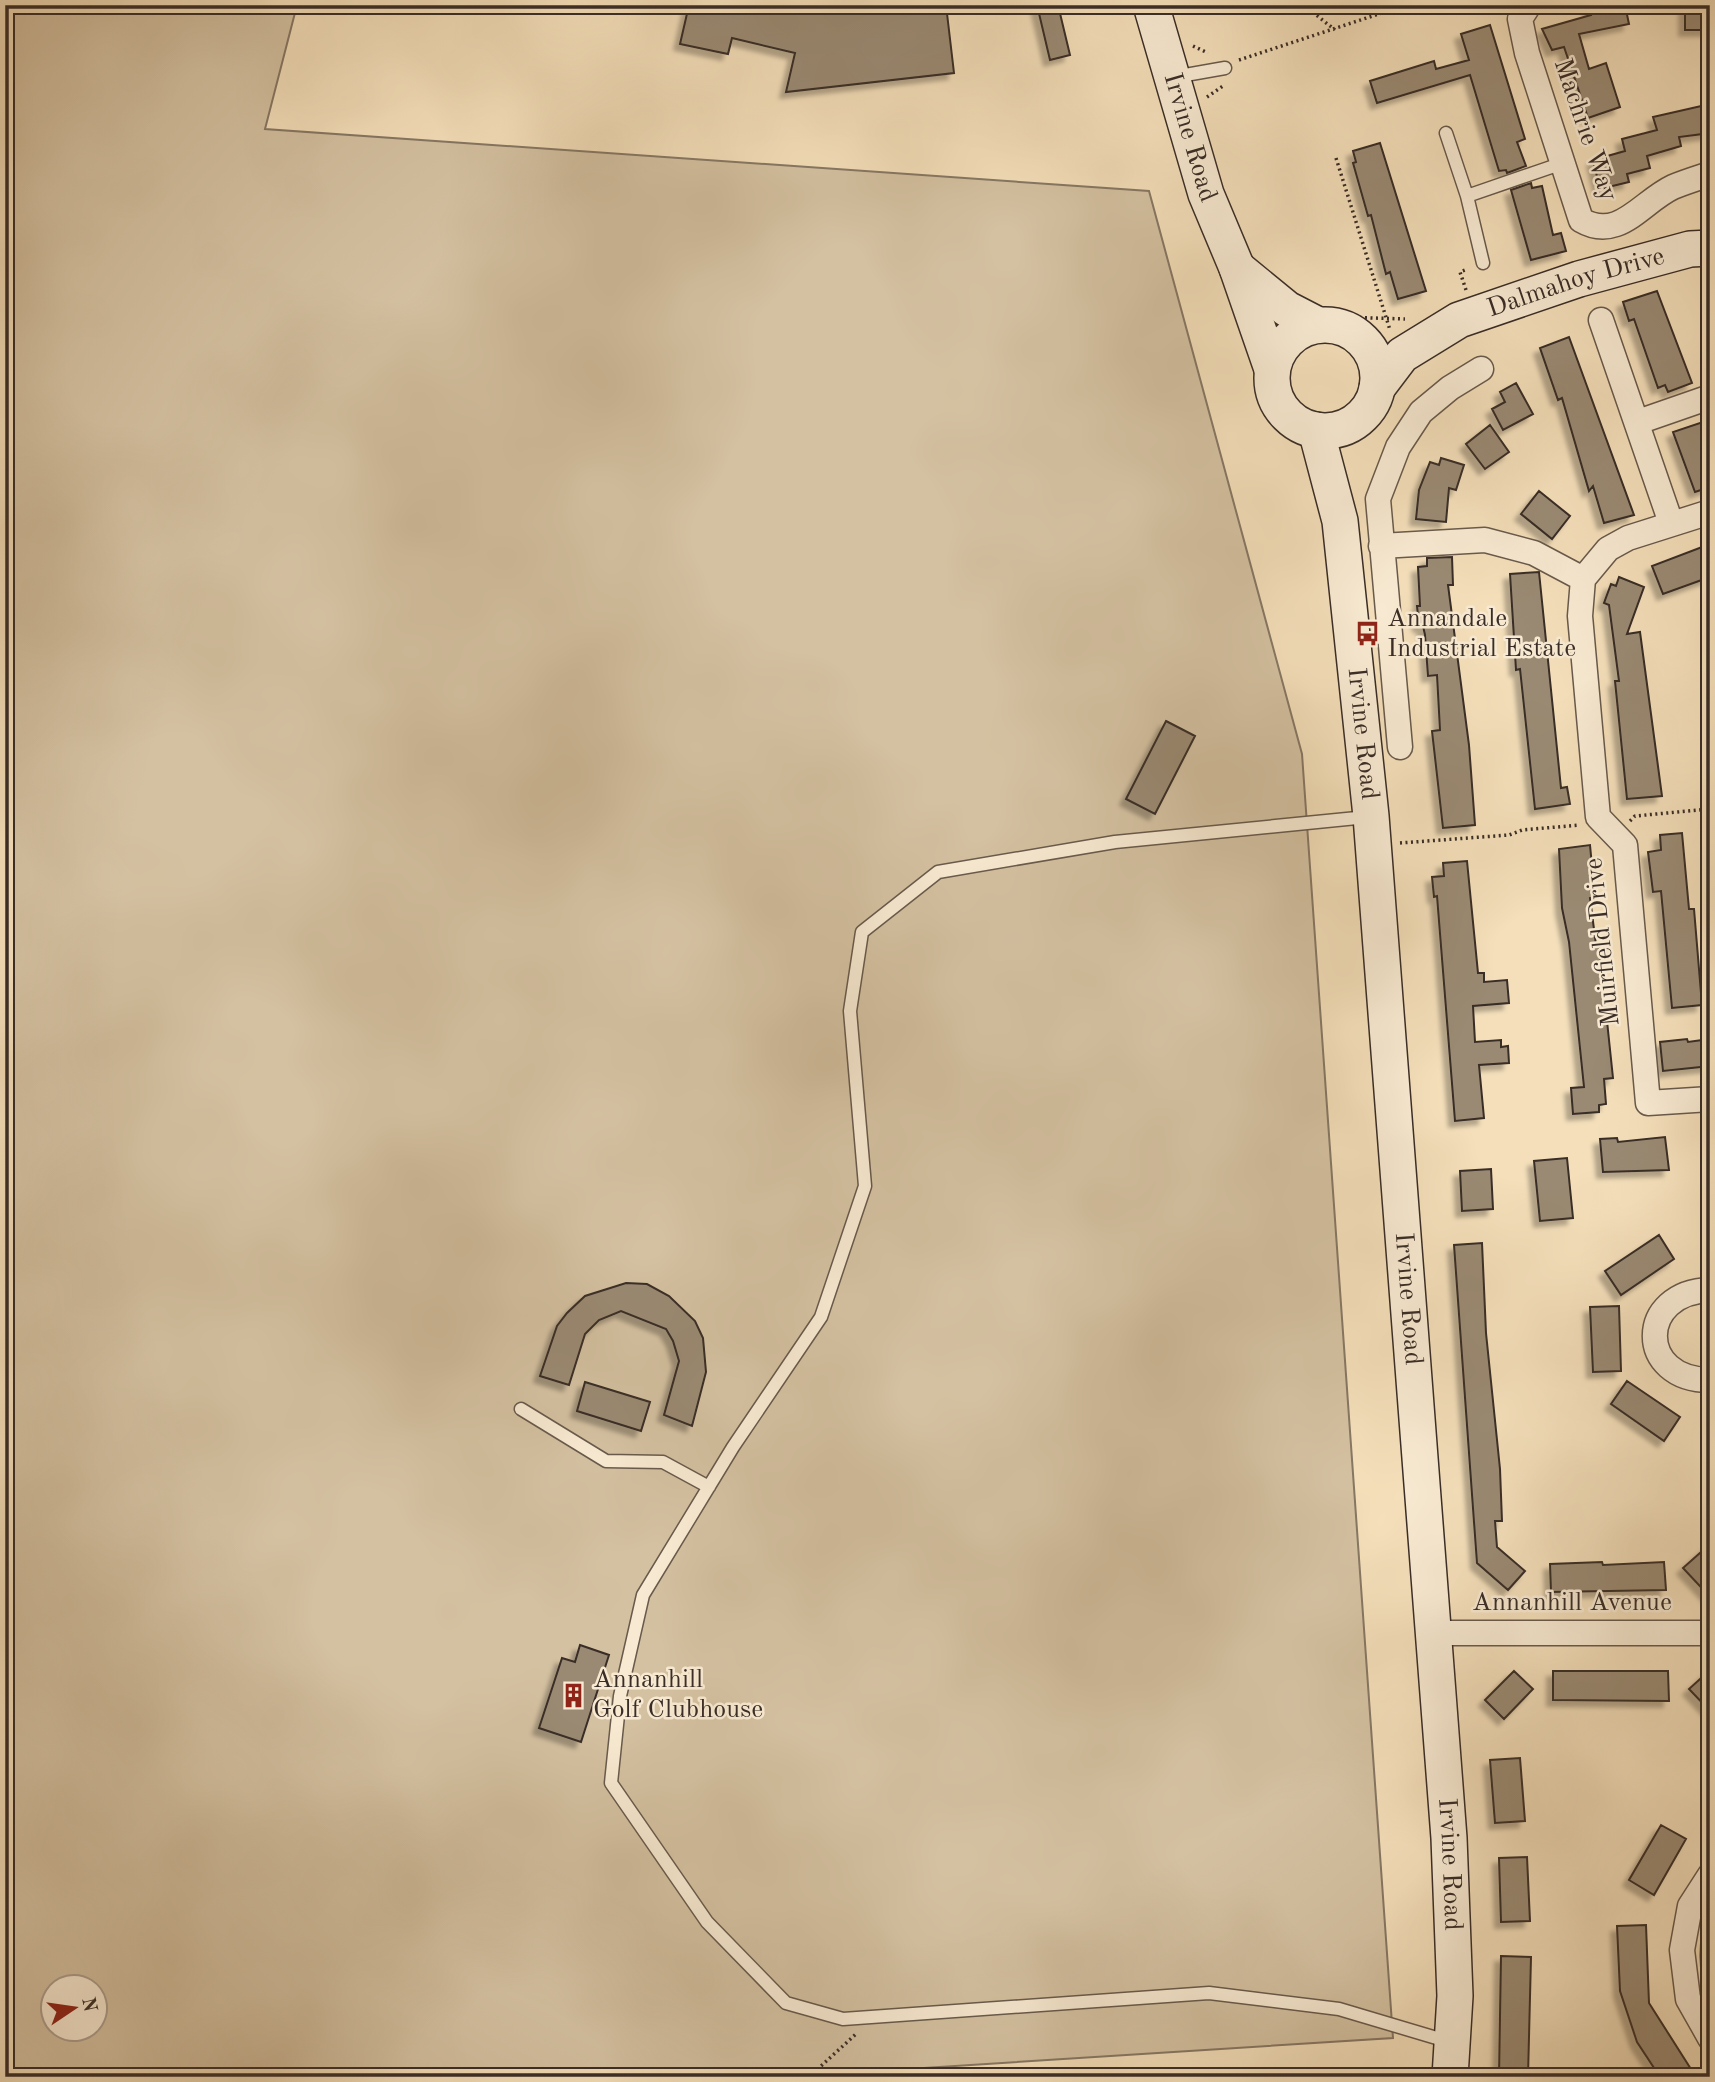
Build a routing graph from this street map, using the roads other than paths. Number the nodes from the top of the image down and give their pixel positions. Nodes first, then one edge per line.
1 (1152, 5) edge
2 (1529, 5) edge
3 (1225, 68) road end
4 (1171, 78) junction
5 (1446, 133) dead end
6 (1563, 163) junction
7 (1710, 174) edge
8 (1467, 196) junction
9 (1710, 248) edge
10 (1483, 263) road end
11 (1237, 268) junction
12 (1601, 320) dead end
13 (1334, 324) junction
14 (1446, 326) junction
15 (1272, 369) junction
16 (1481, 369) dead end
17 (1710, 397) edge
18 (1369, 402) junction
19 (1638, 422) junction
20 (1316, 430) junction
21 (1710, 512) edge
22 (1340, 520) junction
23 (1671, 523) junction
24 (1381, 546) junction
25 (1583, 579) junction
26 (1400, 747) dead end
27 (1372, 831) junction
28 (1710, 1099) edge
29 (1710, 1290) edge
30 (1710, 1380) edge
31 (521, 1409) dead end
32 (709, 1487) junction
33 (1435, 1633) junction
34 (1710, 1633) edge
35 (1710, 1875) edge
36 (1710, 2038) edge
37 (1451, 2043) junction
38 (1450, 2077) edge

1 - 4 main road, Irvine Road
2 - 6 street, Machrie Way
3 - 4 lane
4 - 11 main road, Irvine Road
5 - 8 lane
6 - 7 street, Machrie Way
6 - 8 lane
8 - 10 lane
9 - 14 main road, Dalmahoy Drive
11 - 13 main road
11 - 15 main road, Irvine Road
12 - 19 street
13 - 14 main road
13 - 15 main road
13 - 18 main road
14 - 18 main road
15 - 20 main road
16 - 24 street
17 - 19 street
18 - 20 main road
18 - 22 main road
19 - 23 street
20 - 22 main road
21 - 23 street
22 - 27 main road, Irvine Road
23 - 25 street
24 - 25 street
24 - 26 street
25 - 28 street, Muirfield Drive
27 - 32 lane
27 - 33 main road, Irvine Road
29 - 30 street
31 - 32 lane
32 - 37 lane
33 - 34 street, Annanhill Avenue
33 - 37 main road, Irvine Road
35 - 36 street
37 - 38 main road, Irvine Road

